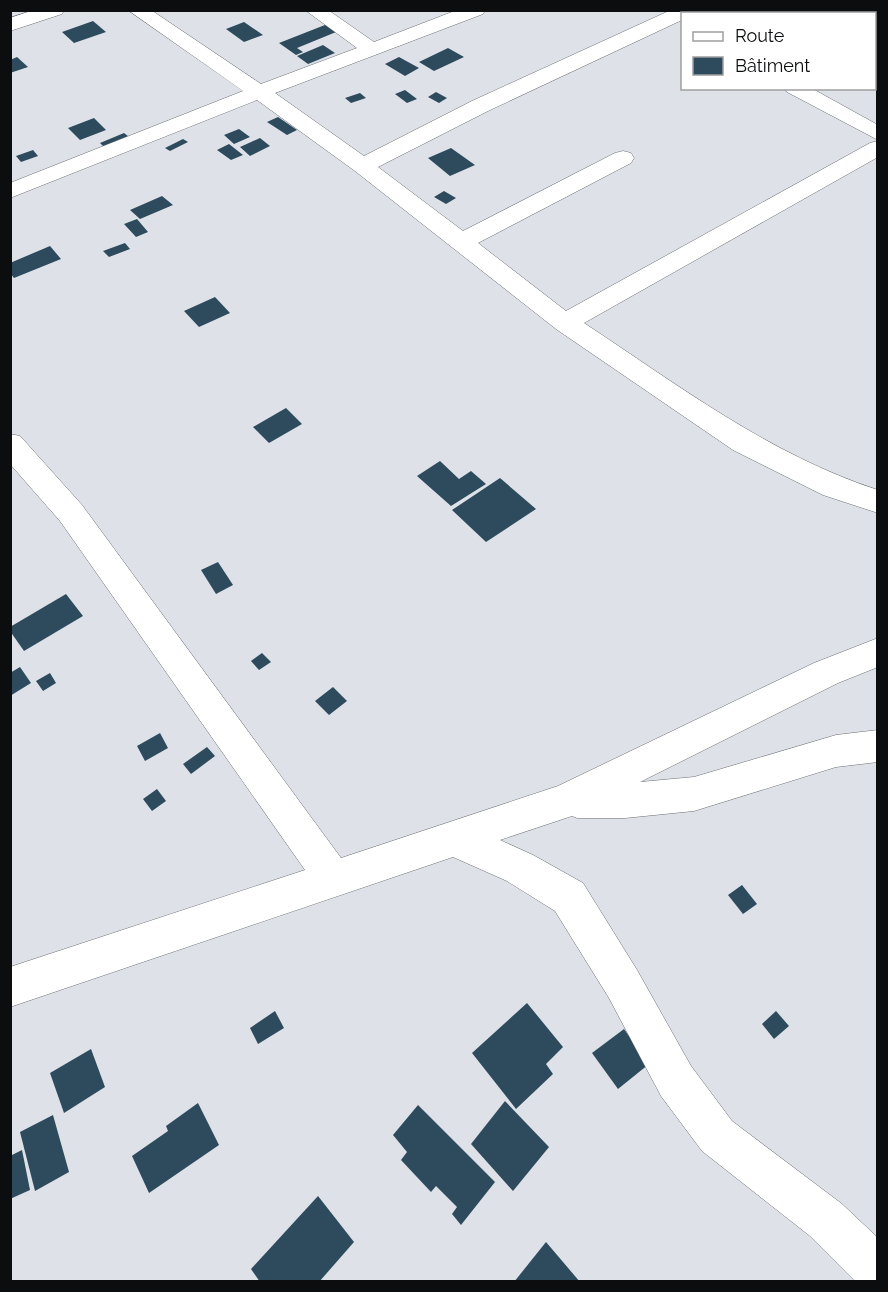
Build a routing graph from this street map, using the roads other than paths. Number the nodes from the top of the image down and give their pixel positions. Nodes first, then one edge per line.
1 (55, 10) edge
2 (137, 10) edge
3 (314, 10) edge
4 (476, 10) edge
5 (668, 19) edge
6 (10, 25) edge
7 (373, 50) junction
8 (798, 90) edge
9 (259, 92) junction
10 (878, 134) edge
11 (878, 148) edge
12 (623, 158) dead end
13 (363, 166) junction
14 (10, 191) edge
15 (461, 242) junction
16 (566, 323) junction
17 (10, 444) edge
18 (878, 502) edge
19 (878, 651) edge
20 (878, 746) edge
21 (566, 801) junction
22 (453, 838) junction
23 (333, 878) junction
24 (10, 987) edge
25 (878, 1271) edge

1 - 6 street
2 - 9 street
3 - 7 street
4 - 7 street
5 - 13 street
7 - 9 street
8 - 10 street
9 - 13 street
9 - 14 street
11 - 16 street
12 - 15 street
13 - 15 street
15 - 16 street
16 - 18 street
17 - 23 street
19 - 21 street
20 - 21 street
21 - 22 street
22 - 23 street
22 - 25 street
23 - 24 street

